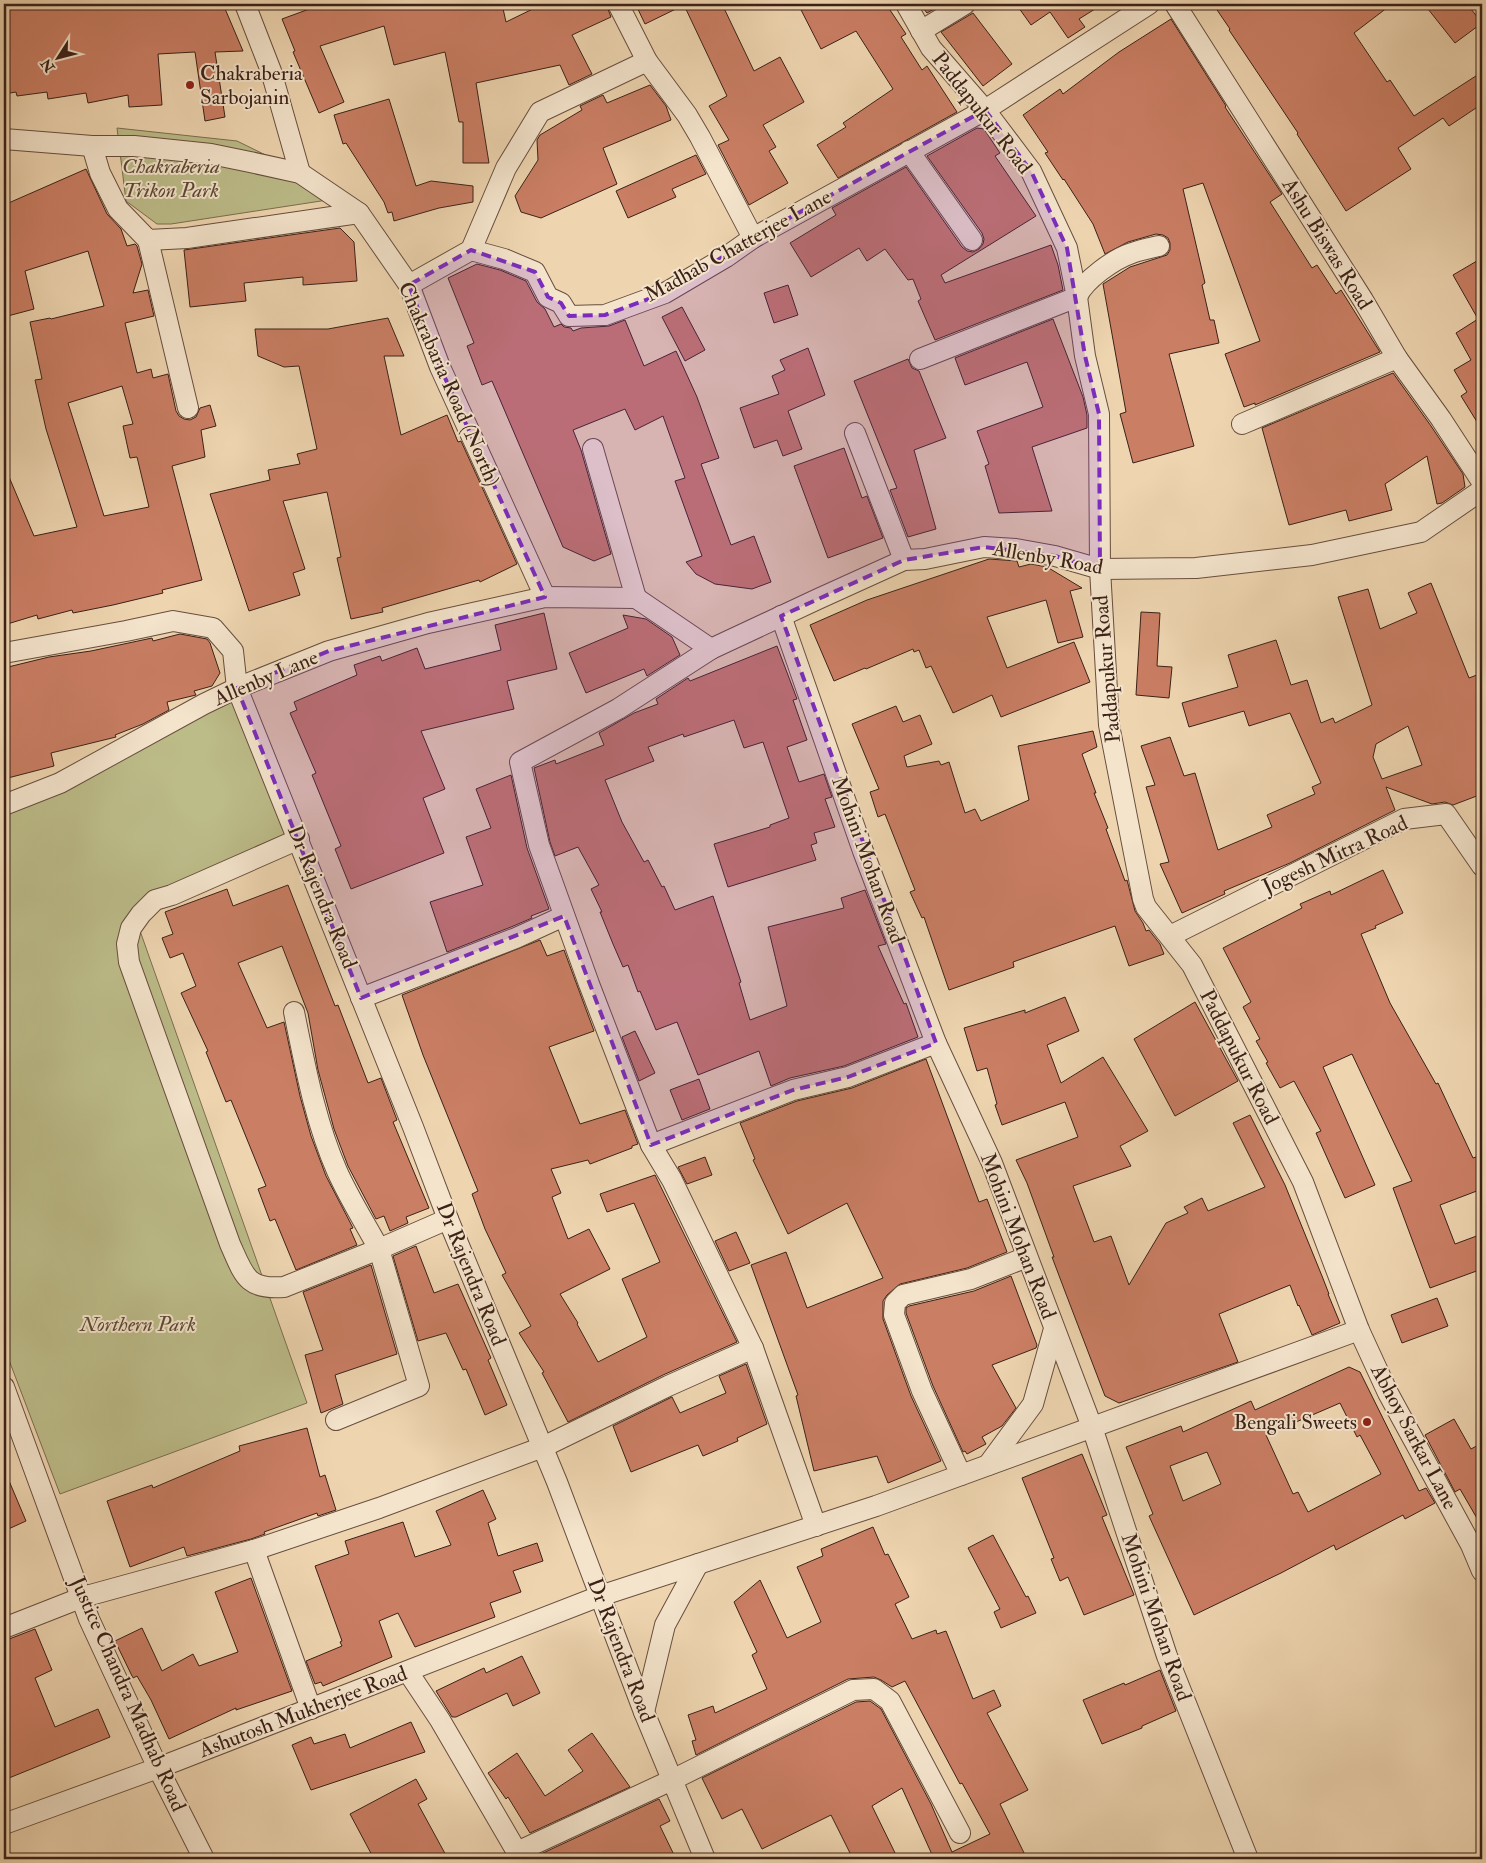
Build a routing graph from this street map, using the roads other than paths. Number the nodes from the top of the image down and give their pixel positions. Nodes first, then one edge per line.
1 (245, 4) edge
2 (618, 4) edge
3 (906, 4) edge
4 (965, 4) edge
5 (1149, 4) edge
6 (1175, 4) edge
7 (921, 31) junction
8 (647, 61) junction
9 (985, 110) junction
10 (4, 139) edge
11 (92, 146) junction
12 (909, 151) junction
13 (300, 173) junction
14 (359, 213) junction
15 (753, 238) junction
16 (148, 240) junction
17 (972, 240) dead end
18 (1158, 246) dead end
19 (471, 250) junction
20 (409, 285) junction
21 (1077, 297) junction
22 (1397, 358) junction
23 (920, 359) dead end
24 (188, 408) dead end
25 (1242, 424) dead end
26 (856, 433) dead end
27 (593, 449) dead end
28 (1482, 482) edge
29 (1482, 490) edge
30 (904, 560) junction
31 (1100, 569) junction
32 (545, 597) junction
33 (636, 598) junction
34 (780, 616) junction
35 (711, 650) junction
36 (4, 653) edge
37 (237, 688) junction
38 (4, 805) edge
39 (299, 839) junction
40 (1482, 866) edge
41 (564, 916) junction
42 (1170, 936) junction
43 (362, 998) junction
44 (294, 1012) dead end
45 (936, 1043) junction
46 (651, 1145) junction
47 (448, 1219) junction
48 (379, 1249) junction
49 (1026, 1257) junction
50 (1054, 1329) junction
51 (1359, 1330) junction
52 (753, 1348) junction
53 (4, 1387) edge
54 (336, 1420) dead end
55 (1092, 1427) junction
56 (543, 1447) junction
57 (988, 1465) junction
58 (960, 1475) junction
59 (816, 1526) junction
60 (1477, 1542) edge
61 (254, 1550) junction
62 (698, 1564) junction
63 (1482, 1571) edge
64 (600, 1596) junction
65 (83, 1597) junction
66 (4, 1628) edge
67 (408, 1672) junction
68 (311, 1709) junction
69 (644, 1712) junction
70 (158, 1768) junction
71 (672, 1780) junction
72 (4, 1824) edge
73 (960, 1833) dead end
74 (519, 1856) edge
75 (204, 1859) edge
76 (705, 1859) edge
77 (1248, 1859) edge

1 - 13 street
2 - 8 street
3 - 7 street, Paddapukur Road
4 - 7 street
5 - 9 street, Madhab Chatterjee Lane
6 - 22 street, Ashu Biswas Road
7 - 9 street, Paddapukur Road
8 - 15 street
8 - 19 street
9 - 12 street, Madhab Chatterjee Lane
9 - 21 street, Paddapukur Road
10 - 11 street, Chakrabaria Road (North)
11 - 13 street, Chakrabaria Road (North)
11 - 16 street
12 - 15 street, Madhab Chatterjee Lane
12 - 17 street
13 - 14 street, Chakrabaria Road (North)
14 - 16 street
14 - 20 street, Chakrabaria Road (North)
15 - 19 street, Madhab Chatterjee Lane
16 - 24 street
18 - 21 street
19 - 20 street
20 - 32 street, Chakrabaria Road (North)
21 - 23 street
21 - 31 street, Paddapukur Road
22 - 25 street
22 - 28 street, Ashu Biswas Road
26 - 30 street
27 - 33 street
29 - 31 street, Allenby Road
30 - 31 street, Allenby Road
30 - 34 street, Allenby Road
31 - 42 street, Paddapukur Road
32 - 33 street
32 - 37 street, Allenby Lane
33 - 35 street
34 - 35 street, Allenby Road
34 - 45 street, Mohini Mohan Road
35 - 41 street, Allenby Road
36 - 37 street, Dr Rajendra Road
37 - 38 street, Allenby Lane
37 - 39 street, Dr Rajendra Road
39 - 43 street, Dr Rajendra Road
39 - 48 street
40 - 42 street, Jogesh Mitra Road
41 - 43 street
41 - 46 street
42 - 51 street, Paddapukur Road
43 - 47 street, Dr Rajendra Road
44 - 48 street
45 - 46 street
45 - 49 street, Mohini Mohan Road
46 - 52 street
47 - 48 street
47 - 56 street, Dr Rajendra Road
48 - 54 street
49 - 50 street, Mohini Mohan Road
49 - 58 street
50 - 55 street, Mohini Mohan Road
50 - 57 street
51 - 55 street, Ashutosh Mukherjee Road
51 - 60 street, Abhoy Sarkar Lane
52 - 56 street
52 - 59 street
53 - 65 street, Justice Chandra Madhab Road
55 - 57 street, Ashutosh Mukherjee Road
55 - 77 street, Mohini Mohan Road
56 - 61 street
56 - 64 street, Dr Rajendra Road
57 - 58 street, Ashutosh Mukherjee Road
58 - 59 street, Ashutosh Mukherjee Road
59 - 62 street, Ashutosh Mukherjee Road
60 - 63 street, Abhoy Sarkar Lane
61 - 65 street
61 - 68 street
62 - 64 street, Ashutosh Mukherjee Road
62 - 69 street
64 - 67 street, Ashutosh Mukherjee Road
64 - 69 street, Dr Rajendra Road
65 - 66 street
65 - 70 street, Justice Chandra Madhab Road
67 - 68 street, Ashutosh Mukherjee Road
67 - 74 street
68 - 70 street, Ashutosh Mukherjee Road
69 - 71 street, Dr Rajendra Road
70 - 72 street, Ashutosh Mukherjee Road
70 - 75 street, Justice Chandra Madhab Road
71 - 73 street
71 - 74 street
71 - 76 street, Dr Rajendra Road

